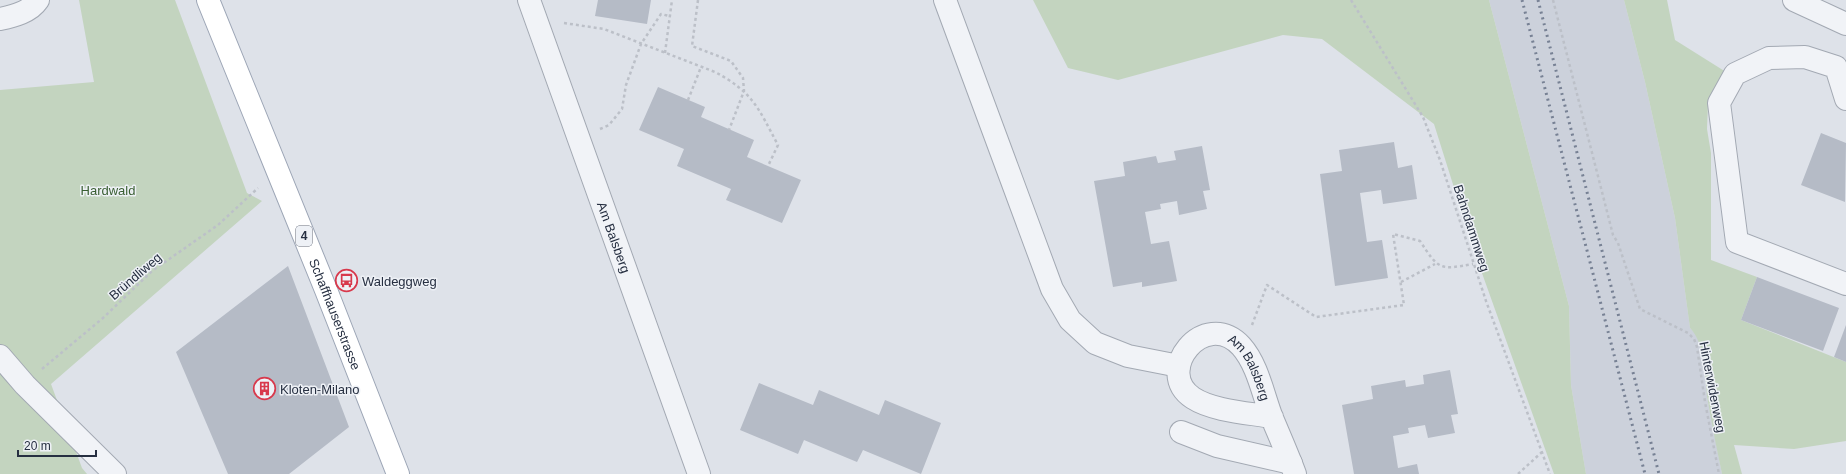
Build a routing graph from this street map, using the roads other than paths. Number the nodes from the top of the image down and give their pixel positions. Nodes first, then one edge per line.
1 (38, 0) edge
2 (208, 0) edge
3 (529, 0) edge
4 (945, 0) edge
5 (1794, 0) edge
6 (0, 19) edge
7 (1846, 24) edge
8 (1846, 100) edge
9 (1846, 284) edge
10 (0, 356) edge
11 (1179, 366) junction
12 (1272, 417) junction
13 (1181, 432) dead end
14 (1293, 469) edge
15 (115, 474) edge
16 (398, 474) edge
17 (699, 474) edge

1 - 6 street
2 - 16 main road, Schaffhauserstrasse / 4
3 - 17 street, Am Balsberg
4 - 11 street
5 - 7 street
8 - 9 street
10 - 15 street
11 - 12 street, Am Balsberg
11 - 12 street, Am Balsberg
12 - 14 street, Am Balsberg
13 - 14 street

